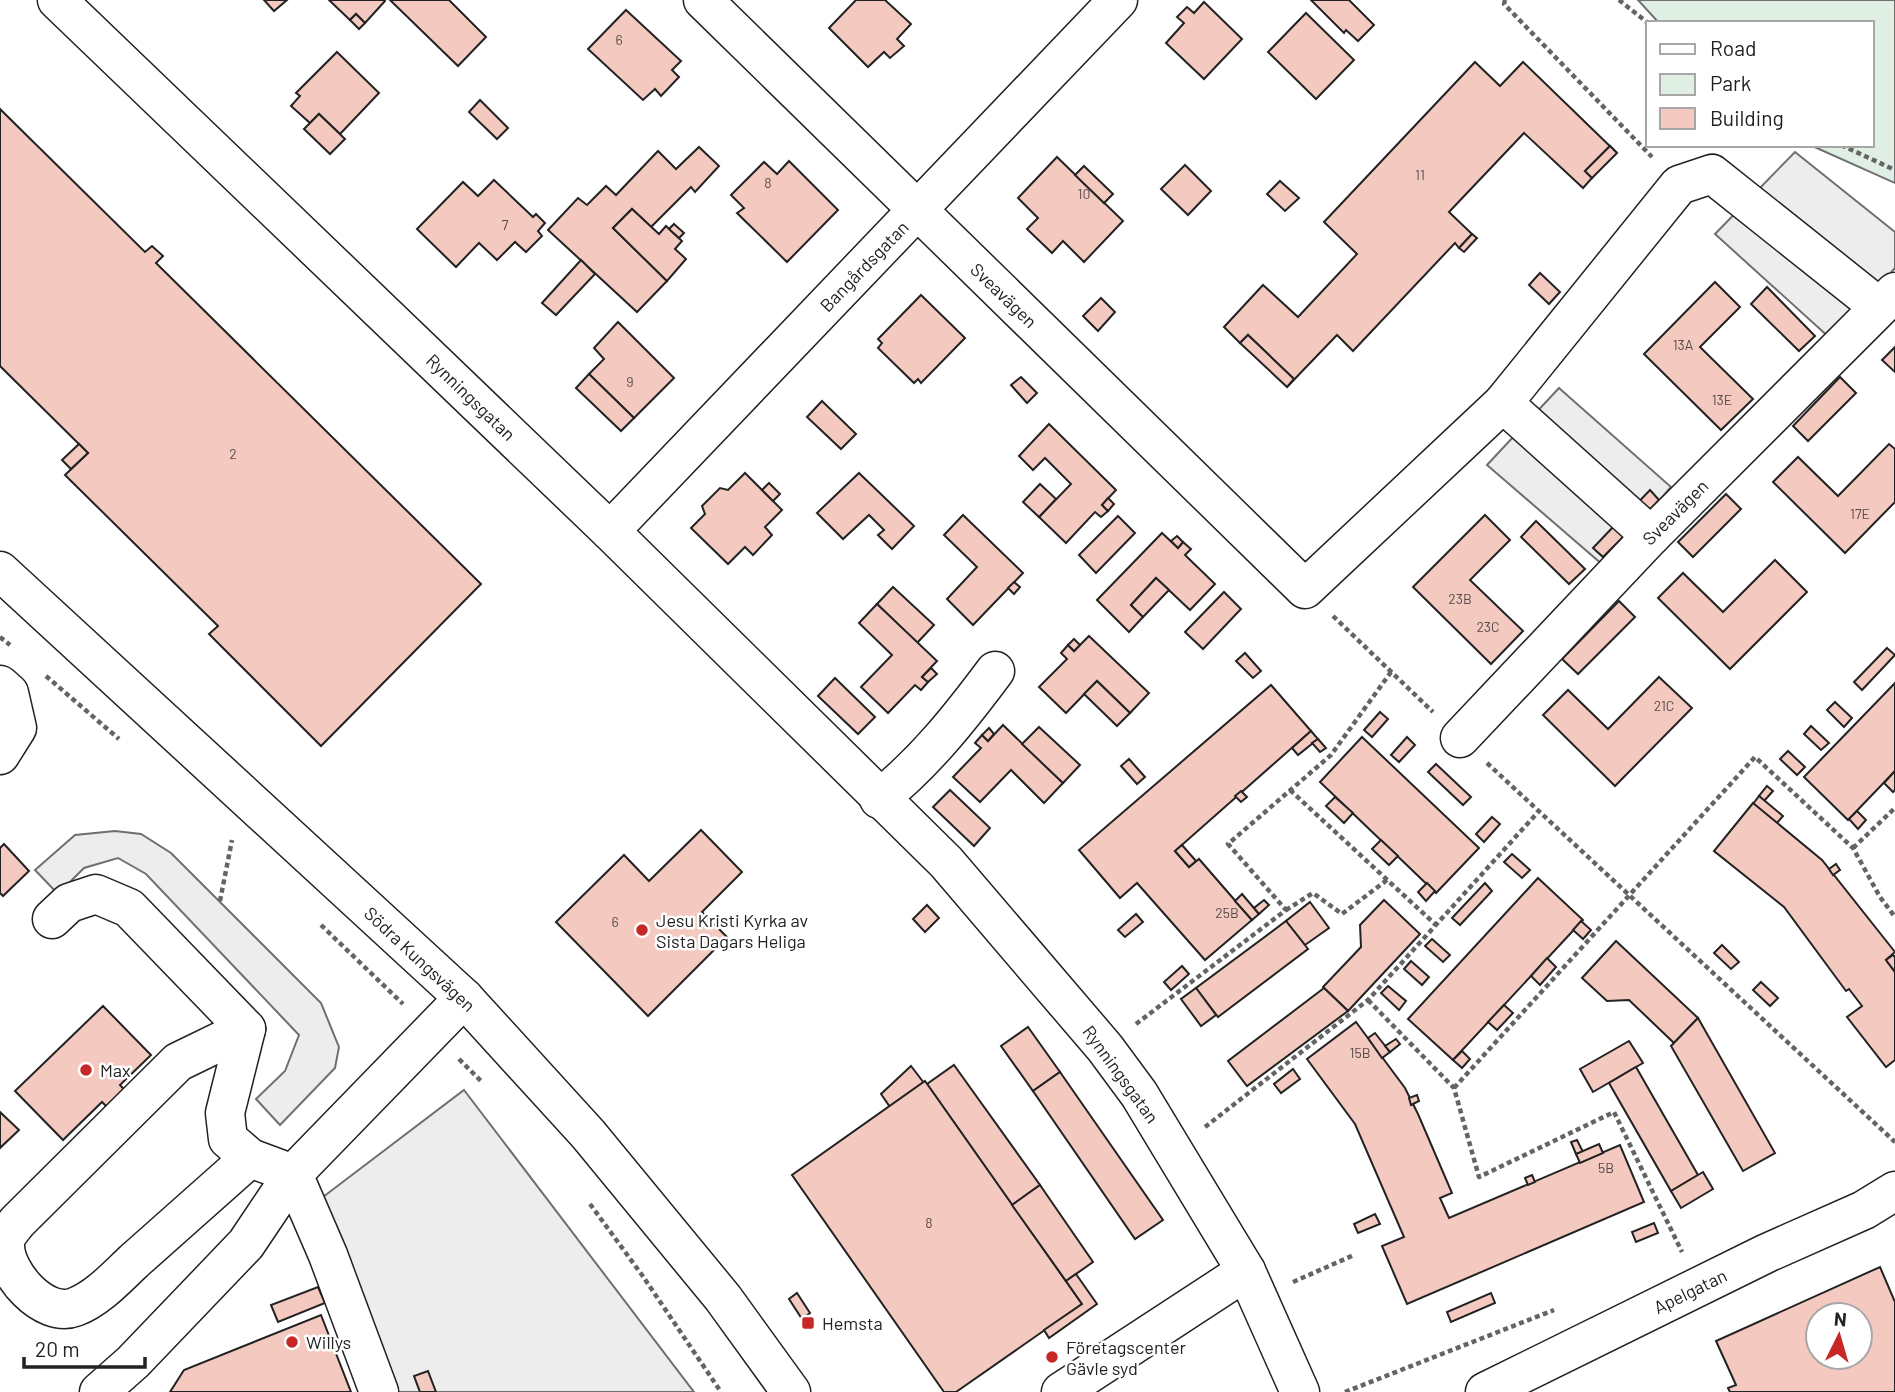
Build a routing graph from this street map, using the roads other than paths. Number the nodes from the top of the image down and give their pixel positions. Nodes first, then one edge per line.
1 (57, 0) edge
2 (703, 0) edge
3 (1118, 0) edge
4 (918, 211) junction
5 (1887, 300) edge
6 (1503, 403) junction
7 (610, 531) junction
8 (1651, 536) junction
9 (0, 571) edge
10 (10, 670) edge
11 (995, 671) dead end
12 (1460, 738) road end
13 (0, 755) edge
14 (879, 799) junction
15 (52, 919) dead end
16 (464, 998) junction
17 (246, 1029) junction
18 (250, 1158) junction
19 (293, 1174) junction
20 (1895, 1191) edge
21 (1253, 1283) junction
22 (99, 1392) edge
23 (380, 1392) edge
24 (791, 1392) edge
25 (1061, 1392) edge
26 (1300, 1392) edge
27 (1485, 1392) edge

1 - 7 street, Rynningsgatan
2 - 4 street, Sveavägen
3 - 4 street, Bangårdsgatan
4 - 6 street, Sveavägen
4 - 7 street, Bangårdsgatan
5 - 6 street
5 - 8 street, Sveavägen
6 - 8 street
7 - 14 street, Rynningsgatan
8 - 12 street, Sveavägen
9 - 16 street, Södra Kungsvägen
10 - 13 street
11 - 14 street
14 - 21 street, Rynningsgatan
15 - 17 street
16 - 19 street
16 - 24 street, Södra Kungsvägen
17 - 18 street
17 - 18 street
18 - 19 street
19 - 22 street
19 - 23 street
20 - 27 street, Apelgatan
21 - 25 street
21 - 26 street, Rynningsgatan

